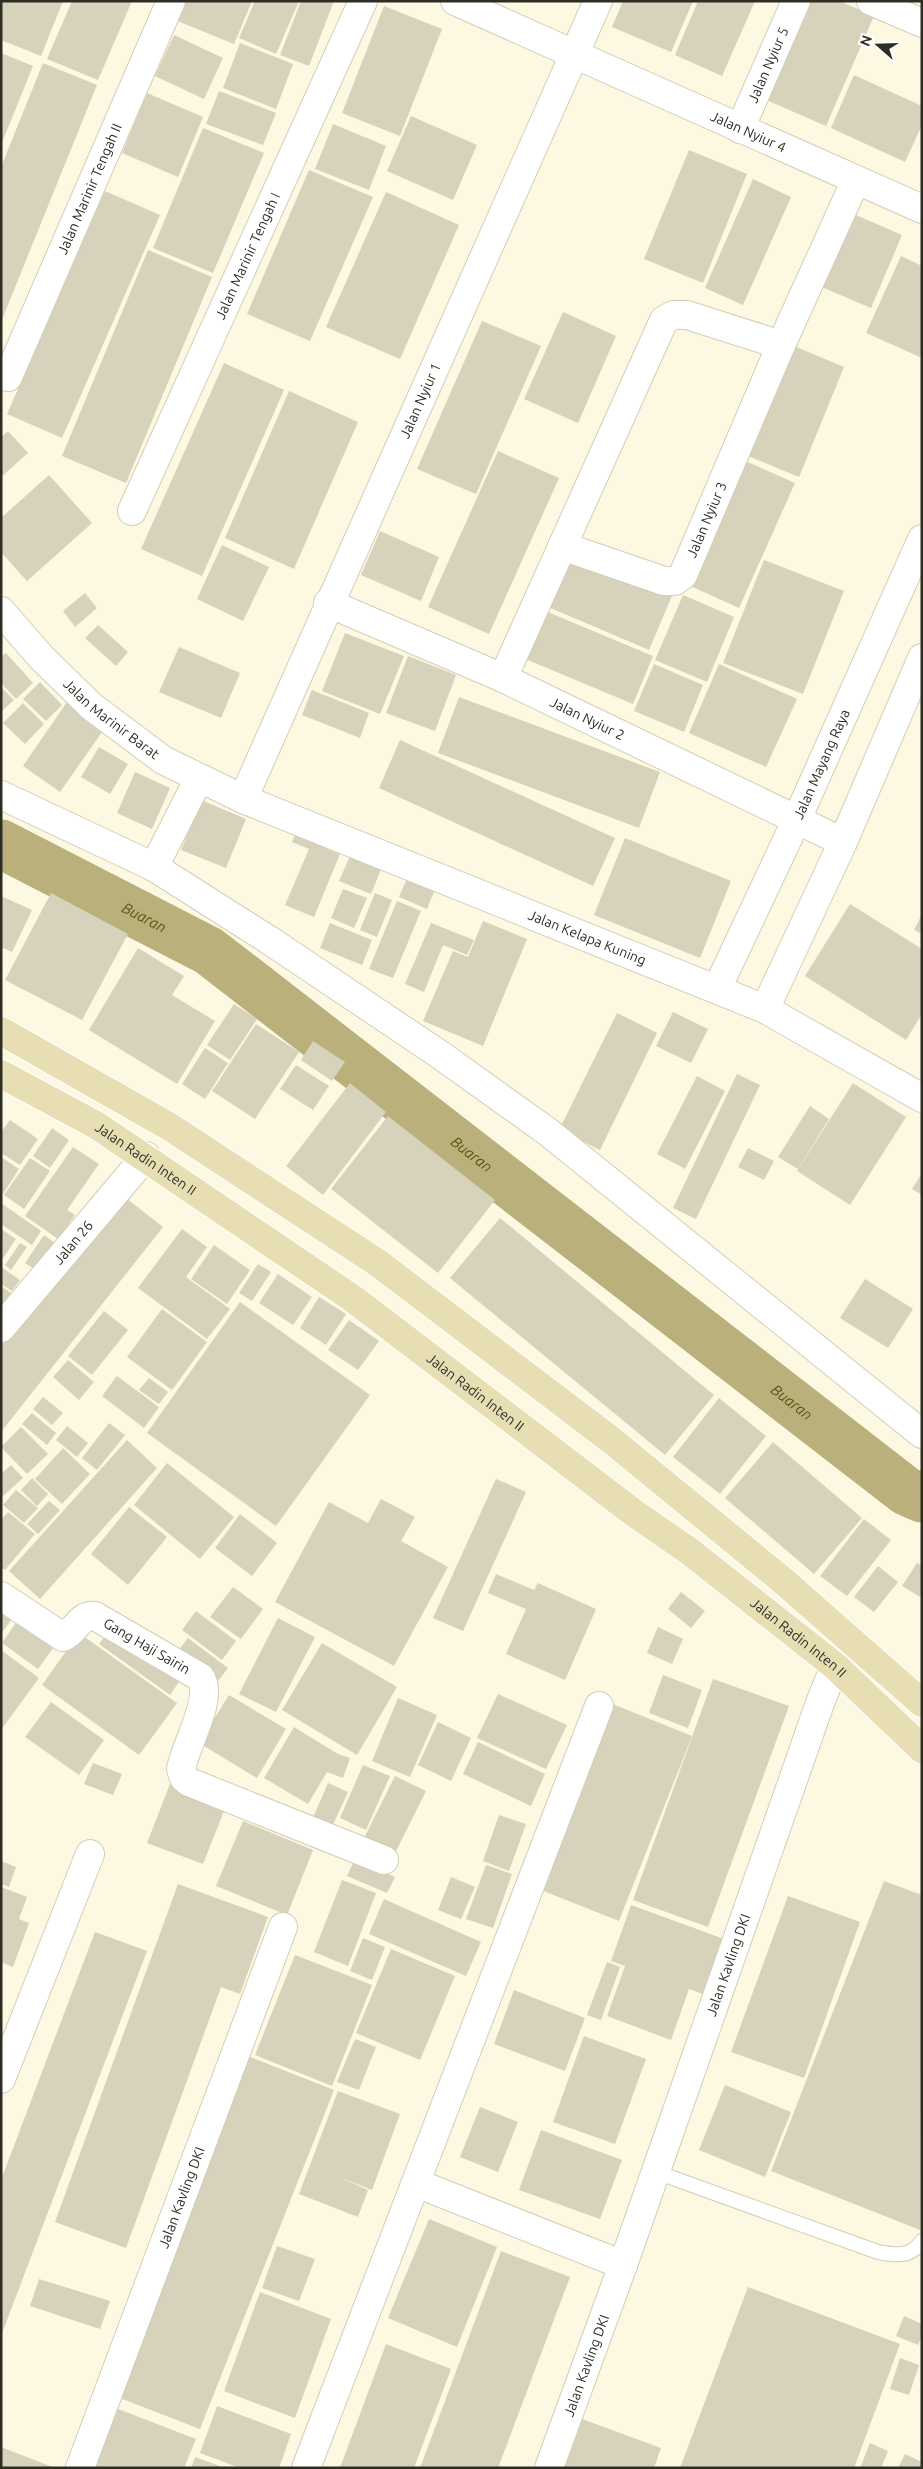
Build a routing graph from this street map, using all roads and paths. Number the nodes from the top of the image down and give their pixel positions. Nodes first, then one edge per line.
1 (170, 1) edge
2 (363, 1) edge
3 (455, 1) edge
4 (598, 1) edge
5 (796, 1) edge
6 (871, 1) edge
7 (922, 23) edge
8 (575, 54) junction
9 (740, 129) junction
10 (856, 180) junction
11 (922, 209) edge
12 (781, 346) junction
13 (8, 377) dead end
14 (132, 511) dead end
15 (922, 539) edge
16 (562, 546) junction
17 (328, 603) junction
18 (1, 612) edge
19 (922, 658) edge
20 (504, 678) junction
21 (199, 778) junction
22 (1, 795) edge
23 (243, 799) junction
24 (797, 819) junction
25 (843, 842) junction
26 (154, 867) junction
27 (717, 989) junction
28 (765, 1009) junction
29 (1, 1031) edge
30 (1, 1074) edge
31 (922, 1098) edge
32 (146, 1156) junction
33 (378, 1263) junction
34 (352, 1298) junction
35 (1, 1328) edge
36 (922, 1434) edge
37 (1, 1596) edge
38 (835, 1666) junction
39 (922, 1703) edge
40 (599, 1706) dead end
41 (922, 1749) edge
42 (90, 1854) dead end
43 (384, 1860) dead end
44 (283, 1927) dead end
45 (1, 2079) edge
46 (656, 2172) junction
47 (416, 2183) junction
48 (922, 2241) edge
49 (623, 2265) junction
50 (80, 2468) edge
51 (306, 2468) edge
52 (549, 2468) edge

1 - 13 street, Jalan Marinir Tengah II
2 - 14 street, Jalan Marinir Tengah I
3 - 8 street, Jalan Nyiur 4
4 - 8 street, Jalan Nyiur 1
5 - 9 street, Jalan Nyiur 5
6 - 7 street
8 - 9 street, Jalan Nyiur 4
8 - 17 street, Jalan Nyiur 1
9 - 10 street, Jalan Nyiur 4
10 - 11 street, Jalan Nyiur 4
10 - 12 street, Jalan Nyiur 3
12 - 16 street
12 - 16 street, Jalan Nyiur 3
15 - 24 street, Jalan Mayang Raya
16 - 20 street
17 - 20 street, Jalan Nyiur 2
17 - 23 street, Jalan Nyiur 1
18 - 21 street, Jalan Marinir Barat
19 - 25 street
20 - 24 street, Jalan Nyiur 2
21 - 23 street, Jalan Marinir Barat
21 - 26 street
22 - 26 street
23 - 27 street, Jalan Kelapa Kuning
24 - 25 street, Jalan Nyiur 2
24 - 27 street, Jalan Mayang Raya
25 - 28 street
26 - 36 street
27 - 28 street, Jalan Kelapa Kuning
28 - 31 street, Jalan Kelapa Kuning
29 - 33 main road
30 - 32 main road, Jalan Radin Inten II
32 - 34 main road, Jalan Radin Inten II
32 - 35 street, Jalan 26
33 - 34 main road
33 - 39 main road
34 - 38 main road, Jalan Radin Inten II
37 - 43 street, Gang Haji Sairin
38 - 41 main road, Jalan Radin Inten II
38 - 46 street, Jalan Kavling DKI
40 - 47 street
42 - 45 street
44 - 50 street, Jalan Kavling DKI
46 - 48 lane
46 - 49 street, Jalan Kavling DKI
47 - 49 street
47 - 51 street
49 - 52 street, Jalan Kavling DKI

